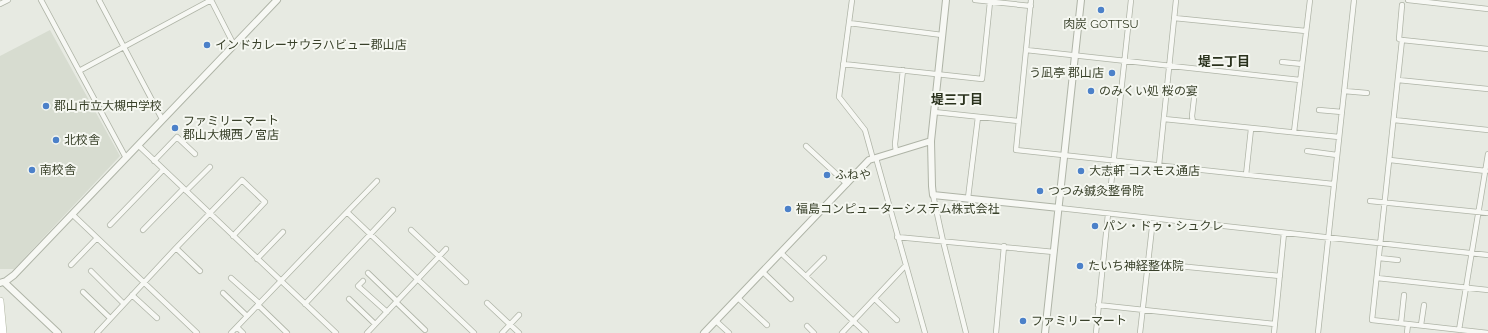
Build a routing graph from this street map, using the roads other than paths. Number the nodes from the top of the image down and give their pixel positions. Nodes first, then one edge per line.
1 (8, 0) edge
2 (41, 0) edge
3 (99, 0) edge
4 (211, 0) edge
5 (277, 0) edge
6 (852, 0) edge
7 (946, 0) edge
8 (975, 0) edge
9 (1031, 0) edge
10 (1081, 0) edge
11 (1131, 0) edge
12 (1176, 0) edge
13 (1310, 0) edge
14 (1354, 0) edge
15 (1408, 0) edge
16 (990, 2) junction
17 (0, 4) edge
18 (1402, 5) dead end
19 (1031, 6) junction
20 (1488, 9) edge
21 (1174, 18) junction
22 (849, 24) junction
23 (1306, 31) junction
24 (942, 36) junction
25 (1402, 40) junction
26 (234, 45) junction
27 (124, 47) junction
28 (1488, 49) edge
29 (1026, 50) junction
30 (1075, 56) junction
31 (1125, 61) junction
32 (1282, 62) dead end
33 (843, 64) junction
34 (1302, 64) junction
35 (1169, 66) junction
36 (903, 70) junction
37 (79, 71) junction
38 (938, 74) junction
39 (1300, 80) junction
40 (1398, 80) junction
41 (1488, 89) edge
42 (1195, 90) dead end
43 (1344, 91) junction
44 (1367, 93) dead end
45 (1319, 110) dead end
46 (934, 112) junction
47 (1342, 112) junction
48 (978, 117) junction
49 (162, 119) junction
50 (1164, 119) junction
51 (1394, 120) junction
52 (1019, 121) junction
53 (1193, 122) junction
54 (1251, 129) junction
55 (1488, 130) edge
56 (1294, 132) junction
57 (1339, 137) junction
58 (931, 141) junction
59 (138, 145) junction
60 (806, 146) dead end
61 (1306, 151) dead end
62 (896, 152) junction
63 (195, 154) dead end
64 (1488, 154) edge
65 (1337, 155) junction
66 (1065, 156) junction
67 (126, 158) junction
68 (875, 158) junction
69 (1114, 160) junction
70 (1390, 160) junction
71 (154, 161) junction
72 (1159, 165) junction
73 (210, 167) dead end
74 (163, 170) junction
75 (1487, 171) edge
76 (1246, 174) junction
77 (377, 181) dead end
78 (847, 184) junction
79 (1333, 184) junction
80 (1111, 185) dead end
81 (184, 190) junction
82 (934, 196) junction
83 (968, 198) junction
84 (1370, 201) dead end
85 (1385, 202) junction
86 (1059, 208) junction
87 (393, 210) dead end
88 (347, 212) junction
89 (1479, 212) junction
90 (1488, 213) edge
91 (72, 214) junction
92 (209, 214) junction
93 (1108, 214) junction
94 (1153, 219) junction
95 (110, 225) dead end
96 (143, 230) dead end
97 (411, 230) dead end
98 (283, 232) dead end
99 (1284, 233) junction
100 (370, 234) junction
101 (233, 236) junction
102 (898, 237) junction
103 (97, 238) junction
104 (1328, 238) junction
105 (943, 241) junction
106 (1381, 242) junction
107 (1004, 246) junction
108 (176, 248) junction
109 (446, 249) dead end
110 (781, 252) junction
111 (1054, 252) junction
112 (1472, 253) junction
113 (1488, 255) edge
114 (439, 257) junction
115 (824, 258) dead end
116 (1379, 258) junction
117 (257, 259) junction
118 (1398, 260) dead end
119 (1148, 263) junction
120 (71, 266) dead end
121 (906, 266) junction
122 (91, 271) dead end
123 (200, 271) dead end
124 (763, 272) junction
125 (368, 274) dead end
126 (806, 276) junction
127 (1280, 276) junction
128 (231, 278) dead end
129 (1377, 278) junction
130 (281, 280) junction
131 (418, 280) junction
132 (363, 281) dead end
133 (144, 282) junction
134 (466, 282) dead end
135 (2, 283) edge
136 (1466, 288) junction
137 (1488, 290) edge
138 (83, 292) dead end
139 (223, 293) dead end
140 (132, 295) junction
141 (1404, 296) dead end
142 (738, 298) junction
143 (349, 299) dead end
144 (875, 299) junction
145 (791, 300) dead end
146 (0, 301) edge
147 (397, 302) junction
148 (487, 303) dead end
149 (124, 304) junction
150 (258, 304) junction
151 (305, 304) junction
152 (1098, 305) junction
153 (1424, 305) dead end
154 (1143, 310) junction
155 (387, 312) junction
156 (519, 315) dead end
157 (247, 316) junction
158 (110, 318) junction
159 (157, 318) dead end
160 (897, 320) dead end
161 (716, 321) junction
162 (854, 321) junction
163 (1401, 323) junction
164 (375, 324) junction
165 (510, 324) junction
166 (1275, 324) junction
167 (1408, 324) junction
168 (1421, 325) junction
169 (767, 326) dead end
170 (807, 326) dead end
171 (237, 327) junction
172 (425, 330) dead end
173 (1459, 330) junction
174 (3, 333) edge
175 (58, 333) edge
176 (97, 333) edge
177 (197, 333) edge
178 (231, 333) edge
179 (243, 333) edge
180 (287, 333) edge
181 (336, 333) edge
182 (367, 333) edge
183 (474, 333) edge
184 (502, 333) edge
185 (519, 333) edge
186 (704, 333) edge
187 (729, 333) edge
188 (814, 333) edge
189 (843, 333) edge
190 (866, 333) edge
191 (925, 333) edge
192 (966, 333) edge
193 (996, 333) edge
194 (1045, 333) edge
195 (1096, 333) edge
196 (1140, 333) edge
197 (1274, 333) edge
198 (1318, 333) edge
199 (1407, 333) edge
200 (1488, 333) edge

1 - 17 street
2 - 37 street
3 - 27 street
4 - 26 street
4 - 27 street
5 - 26 street
6 - 22 street
7 - 24 street
8 - 16 street
9 - 19 street
10 - 30 street
11 - 31 street
12 - 21 street
13 - 23 street
14 - 43 street
15 - 20 street
16 - 19 street
16 - 38 street
18 - 25 street
19 - 29 street
21 - 23 street
21 - 35 street
22 - 24 street
22 - 33 street
23 - 34 street
24 - 38 street
25 - 28 street
25 - 40 street
26 - 49 street
27 - 37 street
27 - 49 street
29 - 30 street
29 - 52 street
30 - 31 street
30 - 66 street
31 - 35 street
31 - 69 street
32 - 34 street
33 - 36 street
33 - 68 street
34 - 39 street
35 - 39 street
35 - 50 street
36 - 38 street
36 - 62 street
37 - 67 street
38 - 46 street
39 - 56 street
40 - 41 street
40 - 51 street
42 - 53 street
43 - 44 street
43 - 47 street
45 - 47 street
46 - 48 street
46 - 58 street
47 - 57 street
48 - 52 street
48 - 83 street
49 - 59 street
50 - 53 street
50 - 72 street
51 - 55 street
51 - 70 street
52 - 66 street
53 - 54 street
54 - 56 street
54 - 76 street
56 - 57 street
57 - 65 street
58 - 62 street
58 - 82 street
59 - 67 street
59 - 71 street
60 - 78 street
61 - 65 street
62 - 68 street
63 - 71 street
64 - 75 street
65 - 79 street
66 - 69 street
66 - 86 street
67 - 91 street
68 - 78 street
68 - 102 street
69 - 72 street
69 - 80 street
70 - 75 street
70 - 85 street
71 - 74 street
72 - 76 street
73 - 81 street
74 - 81 street
74 - 95 street
75 - 89 street
76 - 79 street
77 - 88 street
78 - 110 street
79 - 104 street
81 - 92 street
81 - 96 street
82 - 83 street
82 - 105 street
83 - 86 street
84 - 85 street
85 - 89 street
85 - 106 street
86 - 93 street
86 - 111 street
87 - 100 street
88 - 100 street
88 - 130 street
89 - 90 street
89 - 112 street
91 - 103 street
91 - 135 street
92 - 101 street
92 - 101 street
92 - 108 street
93 - 94 street
93 - 152 street
94 - 99 street
94 - 119 street
97 - 114 street
98 - 117 street
99 - 104 street
99 - 127 street
100 - 131 street
100 - 151 street
101 - 117 street
102 - 105 street
102 - 121 street
103 - 120 street
103 - 133 street
104 - 106 street
104 - 198 street
105 - 107 street
105 - 192 street
106 - 112 street
106 - 116 street
107 - 111 street
107 - 193 street
108 - 123 street
108 - 133 street
109 - 114 street
110 - 124 street
110 - 126 street
111 - 194 street
112 - 113 street
112 - 136 street
114 - 131 street
114 - 134 street
115 - 126 street
116 - 118 street
116 - 129 street
117 - 130 street
119 - 127 street
119 - 154 street
121 - 144 street
121 - 191 street
122 - 149 street
124 - 142 street
124 - 145 street
125 - 147 street
126 - 162 street
127 - 166 street
128 - 150 street
129 - 136 street
129 - 163 street
130 - 150 street
130 - 151 street
131 - 147 street
131 - 183 street
132 - 155 street
133 - 140 street
133 - 177 street
135 - 175 street
136 - 137 street
136 - 173 street
138 - 158 street
139 - 157 street
140 - 149 street
140 - 159 street
141 - 163 street
142 - 161 street
142 - 169 street
143 - 164 street
144 - 160 street
144 - 162 street
146 - 174 main road
147 - 155 street
147 - 172 street
148 - 165 street
149 - 158 street
150 - 157 street
150 - 180 street
151 - 181 street
152 - 154 street
152 - 195 street
153 - 168 street
154 - 166 street
154 - 196 street
155 - 164 street
156 - 165 street
157 - 171 street
158 - 176 street
161 - 186 street
161 - 187 street
162 - 189 street
162 - 190 street
163 - 167 street
164 - 182 street
165 - 184 street
165 - 185 street
166 - 197 street
167 - 168 street
167 - 199 street
168 - 173 street
170 - 188 street
171 - 178 street
171 - 179 street
173 - 200 street

